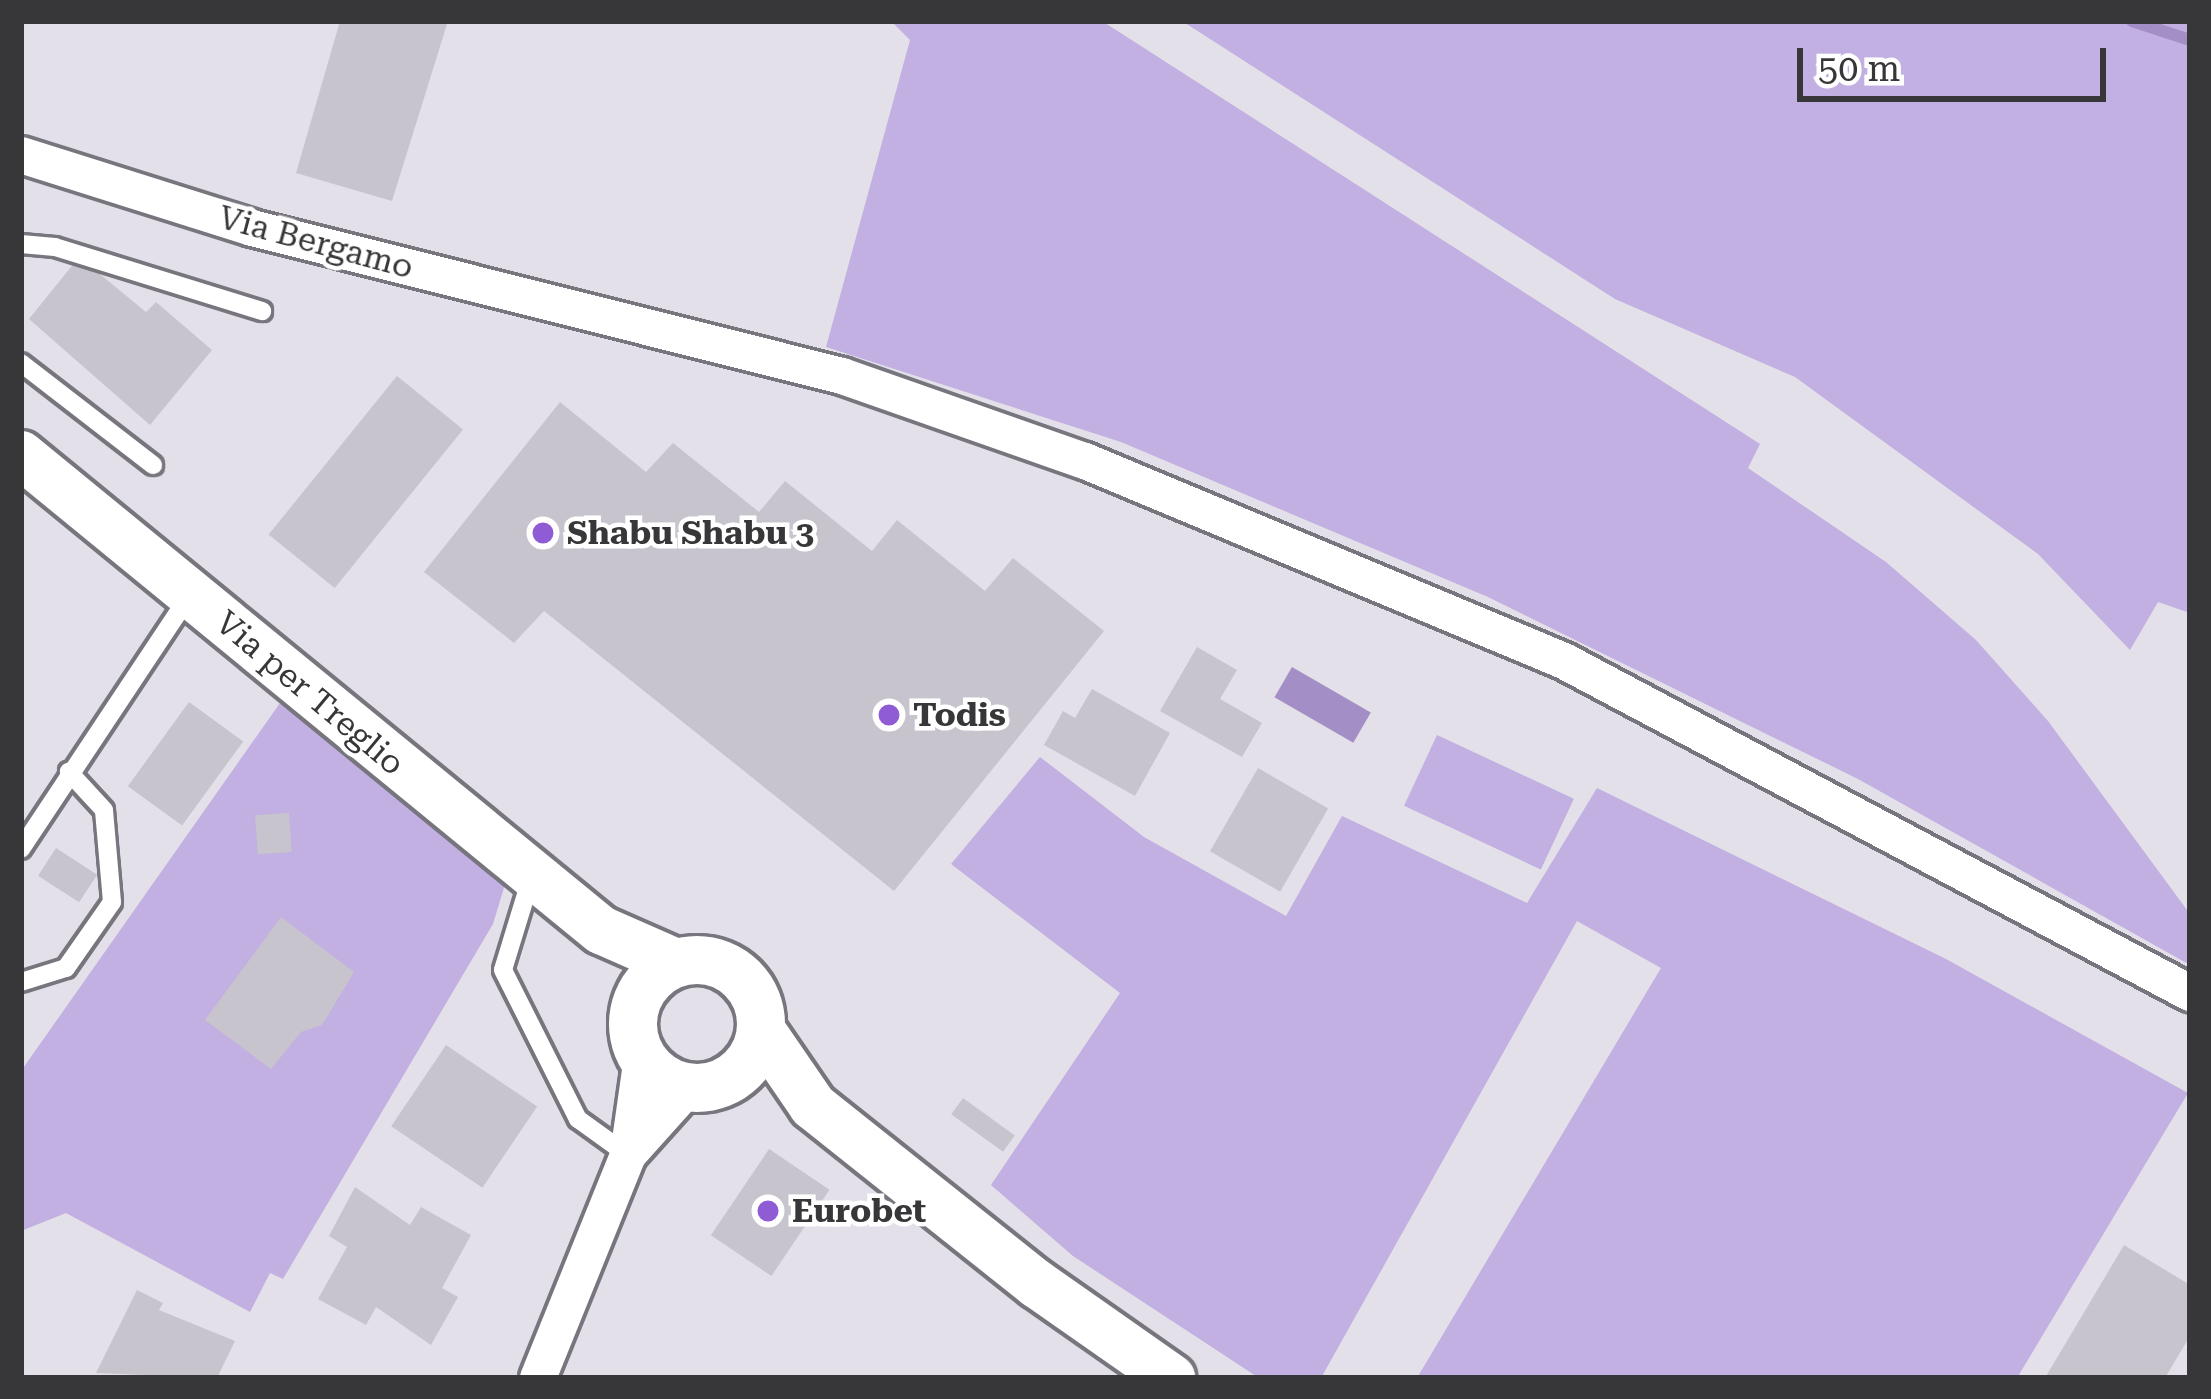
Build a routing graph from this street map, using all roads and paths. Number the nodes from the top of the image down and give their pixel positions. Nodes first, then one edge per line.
1 (21, 154) edge
2 (21, 244) edge
3 (262, 311) dead end
4 (21, 363) edge
5 (21, 455) edge
6 (153, 465) dead end
7 (191, 594) junction
8 (69, 772) junction
9 (21, 850) edge
10 (532, 874) junction
11 (602, 930) junction
12 (676, 963) junction
13 (21, 982) edge
14 (2190, 992) edge
15 (634, 1009) junction
16 (760, 1030) junction
17 (642, 1057) junction
18 (709, 1084) junction
19 (813, 1106) junction
20 (628, 1155) junction
21 (538, 1378) edge
22 (1171, 1378) edge

1 - 14 street, Via Bergamo
2 - 3 lane
4 - 6 lane
5 - 7 main road, Via per Treglio
7 - 8 lane
7 - 10 main road, Via per Treglio
8 - 9 lane
8 - 13 lane
10 - 11 main road, Via per Treglio
10 - 20 lane
11 - 12 main road, Via per Treglio
11 - 15 main road, Via per Treglio
12 - 15 main road
12 - 16 main road
15 - 17 main road
16 - 18 main road
16 - 19 main road
17 - 18 main road
17 - 20 street
18 - 19 main road
18 - 20 street
19 - 22 main road
20 - 21 street

